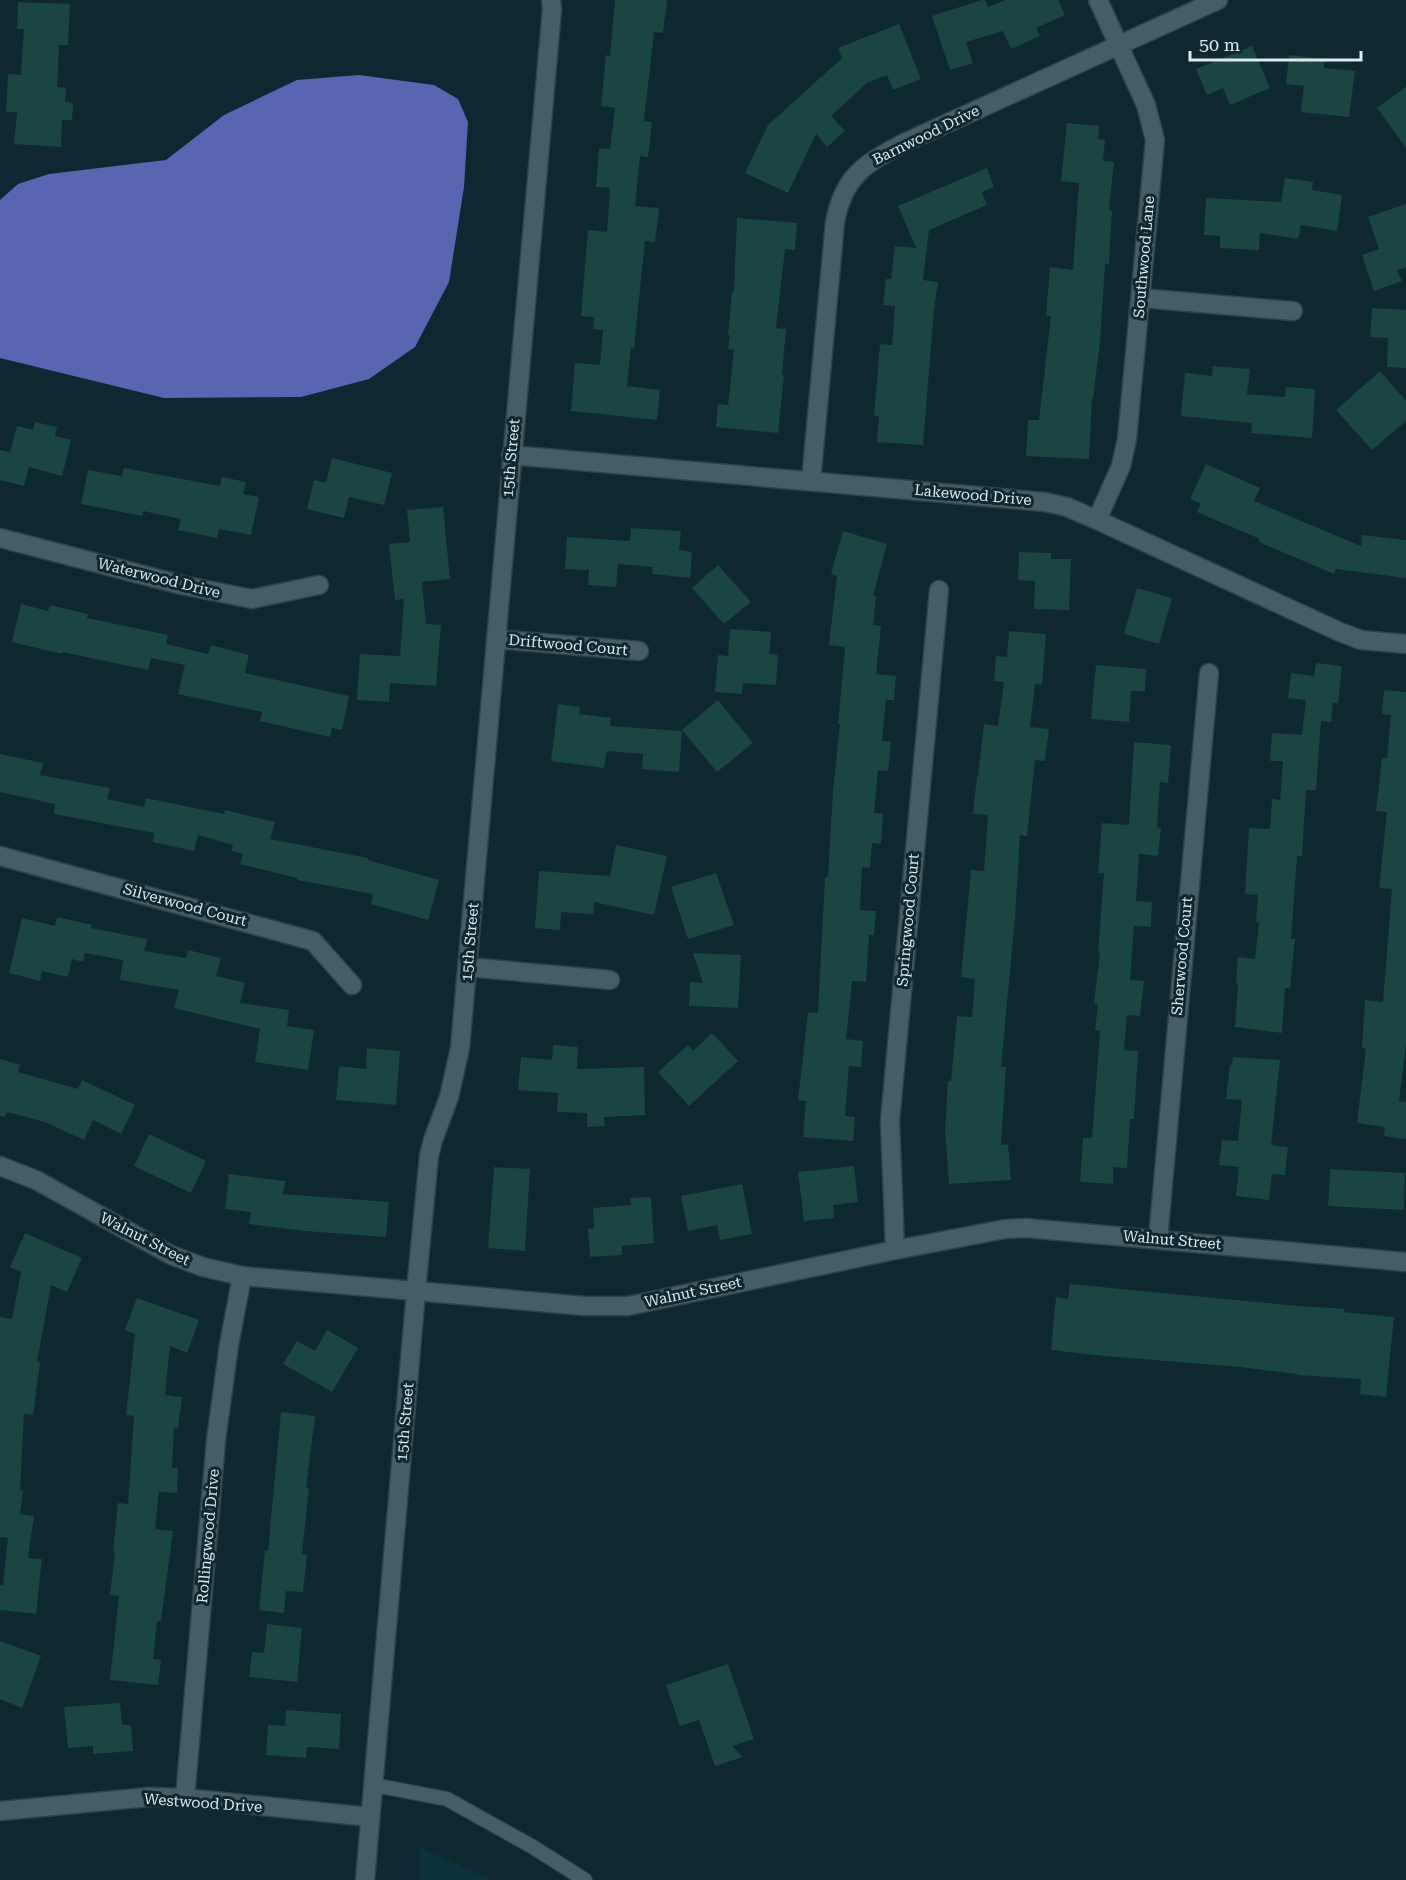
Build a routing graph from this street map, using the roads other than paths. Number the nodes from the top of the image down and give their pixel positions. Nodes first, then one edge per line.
1 (551, 0) edge
2 (1098, 0) edge
3 (1218, 0) edge
4 (1120, 45) junction
5 (1141, 298) junction
6 (1293, 311) dead end
7 (511, 454) junction
8 (811, 481) junction
9 (1097, 520) junction
10 (0, 538) edge
11 (319, 585) dead end
12 (939, 590) dead end
13 (496, 639) junction
14 (1406, 644) edge
15 (639, 651) dead end
16 (1209, 673) dead end
17 (0, 855) edge
18 (467, 968) junction
19 (610, 980) dead end
20 (352, 985) dead end
21 (0, 1166) edge
22 (1158, 1239) junction
23 (895, 1250) junction
24 (1406, 1262) edge
25 (242, 1276) junction
26 (416, 1291) junction
27 (374, 1785) junction
28 (185, 1798) junction
29 (0, 1811) edge
30 (370, 1817) junction
31 (365, 1880) edge
32 (585, 1880) edge

1 - 7 street, 15th Street
2 - 4 street, Southwood Lane
3 - 4 street, Barnwood Drive
4 - 5 street, Southwood Lane
4 - 8 street, Barnwood Drive
5 - 6 street
5 - 9 street, Southwood Lane
7 - 8 street, Lakewood Drive
7 - 13 street, 15th Street
8 - 9 street, Lakewood Drive
9 - 14 street, Lakewood Drive
10 - 11 street, Waterwood Drive
12 - 23 street, Springwood Court
13 - 15 street, Driftwood Court
13 - 18 street, 15th Street
16 - 22 street, Sherwood Court
17 - 20 street, Silverwood Court
18 - 19 street
18 - 26 street, 15th Street
21 - 25 street, Walnut Street
22 - 23 street, Walnut Street
22 - 24 street, Walnut Street
23 - 26 street, Walnut Street
25 - 26 street, Walnut Street
25 - 28 street, Rollingwood Drive
26 - 27 street, 15th Street
27 - 30 street, 15th Street
27 - 32 lane
28 - 29 street, Westwood Drive
28 - 30 street, Westwood Drive
30 - 31 street, 15th Street

